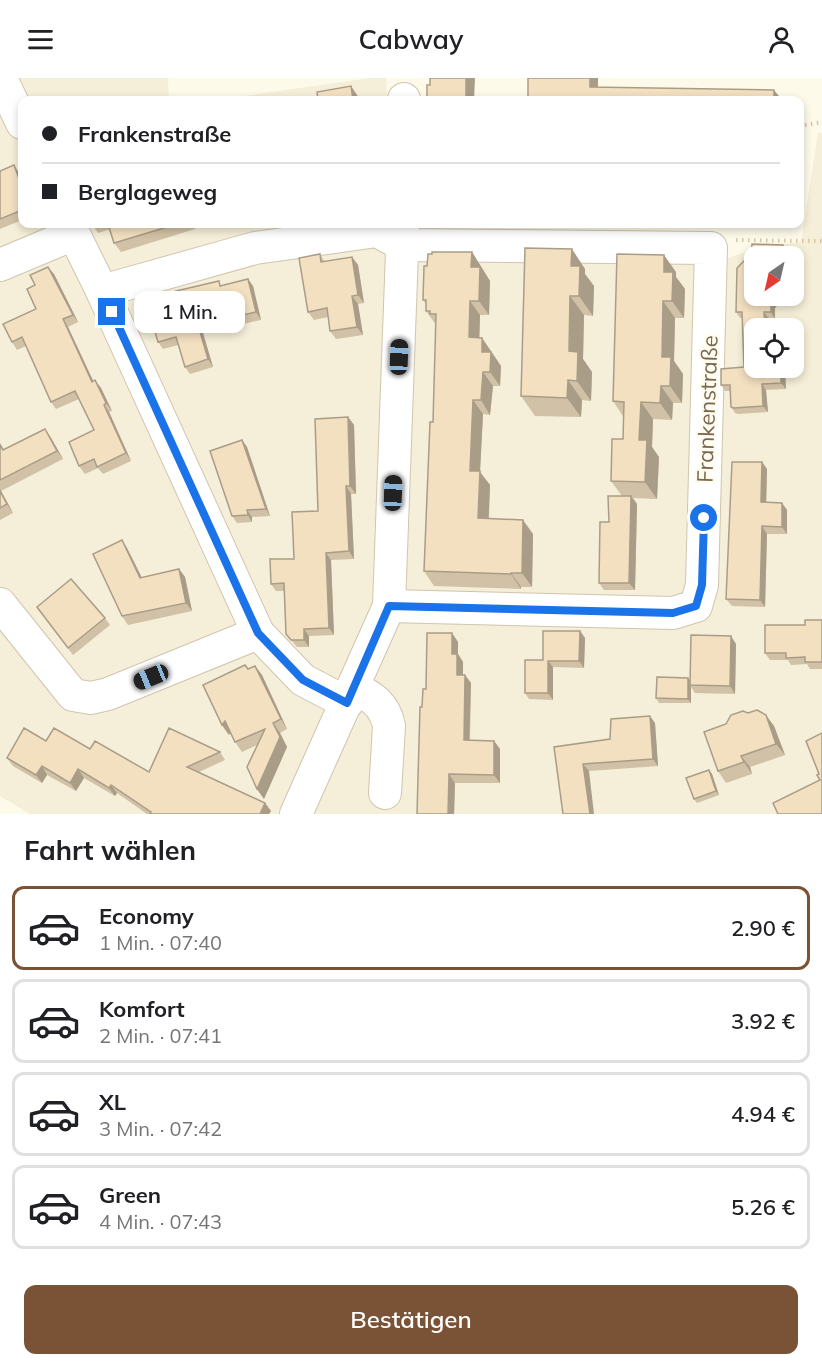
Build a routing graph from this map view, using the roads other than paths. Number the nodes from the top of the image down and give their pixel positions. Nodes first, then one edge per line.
1 (1, 78) edge
2 (18, 114) edge
3 (72, 229) edge
4 (403, 234) edge
5 (0, 265) edge
6 (102, 291) junction
7 (0, 604) edge
8 (389, 606) junction
9 (258, 633) junction
10 (350, 695) junction
11 (385, 793) dead end
12 (296, 814) edge

1 - 2 street
3 - 5 street
3 - 6 street
4 - 6 street
4 - 8 street
4 - 8 street, Frankenstraße
6 - 9 street
7 - 9 street
8 - 10 street
9 - 10 street
10 - 11 street
10 - 12 street

